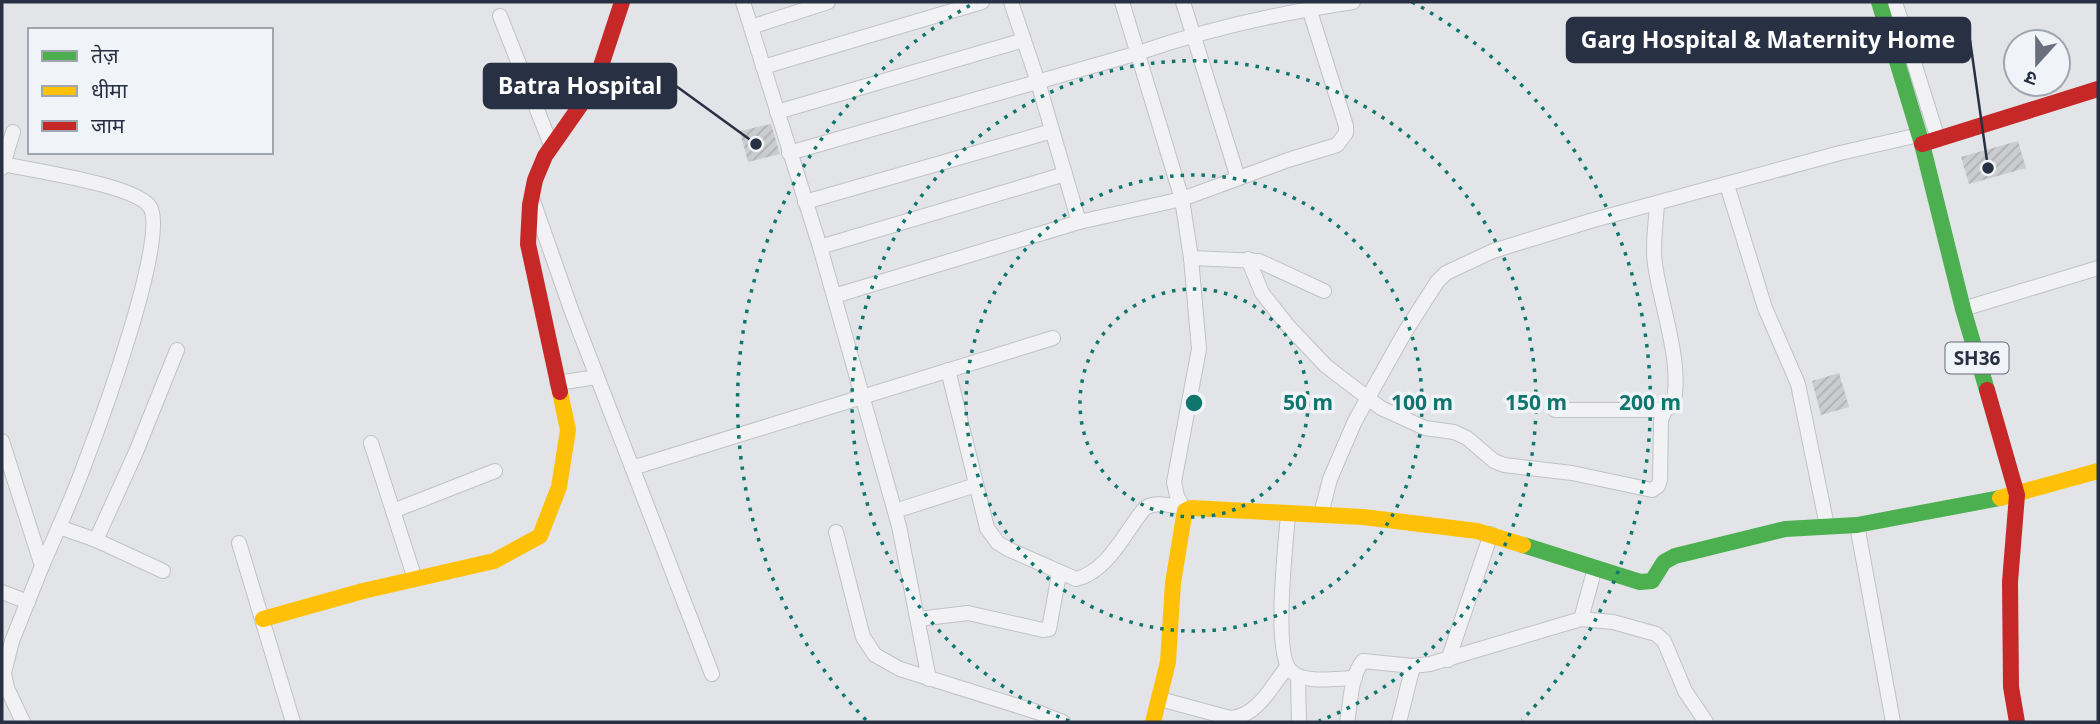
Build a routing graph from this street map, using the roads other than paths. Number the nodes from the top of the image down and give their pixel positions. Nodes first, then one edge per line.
1 (622, 2) edge
2 (743, 2) edge
3 (828, 2) edge
4 (982, 2) edge
5 (1011, 2) edge
6 (1122, 2) edge
7 (1183, 2) edge
8 (1351, 2) edge
9 (1879, 2) edge
10 (1895, 2) edge
11 (1309, 8) junction
12 (500, 16) dead end
13 (751, 27) junction
14 (1192, 34) junction
15 (1024, 40) junction
16 (1138, 53) junction
17 (763, 67) junction
18 (1038, 82) junction
19 (2098, 89) edge
20 (777, 112) junction
21 (1052, 131) junction
22 (13, 132) dead end
23 (1921, 139) junction
24 (1938, 139) junction
25 (551, 145) junction
26 (789, 153) junction
27 (2, 166) edge
28 (1065, 174) junction
29 (1238, 178) junction
30 (1727, 186) junction
31 (531, 195) junction
32 (1182, 199) junction
33 (805, 202) junction
34 (1657, 204) junction
35 (1079, 222) junction
36 (820, 247) junction
37 (1191, 258) junction
38 (1248, 259) junction
39 (2098, 268) edge
40 (1324, 291) dead end
41 (834, 296) junction
42 (1963, 309) junction
43 (1053, 338) dead end
44 (177, 351) dead end
45 (948, 370) junction
46 (597, 377) junction
47 (557, 383) junction
48 (862, 397) junction
49 (1368, 399) junction
50 (1555, 410) dead end
51 (1665, 410) junction
52 (2, 441) edge
53 (371, 443) dead end
54 (632, 468) junction
55 (495, 471) dead end
56 (2098, 471) edge
57 (976, 485) junction
58 (2017, 495) junction
59 (1184, 509) junction
60 (393, 511) junction
61 (894, 511) junction
62 (1288, 514) junction
63 (1321, 514) junction
64 (1857, 525) junction
65 (1827, 526) junction
66 (58, 527) junction
67 (836, 532) dead end
68 (1490, 534) junction
69 (96, 540) junction
70 (239, 543) dead end
71 (42, 566) junction
72 (1595, 568) junction
73 (163, 571) dead end
74 (1059, 574) junction
75 (415, 579) junction
76 (2, 592) edge
77 (28, 602) junction
78 (263, 619) junction
79 (918, 619) junction
80 (1581, 619) junction
81 (1448, 660) junction
82 (1413, 666) junction
83 (1293, 672) junction
84 (712, 674) dead end
85 (929, 678) junction
86 (1355, 678) junction
87 (1160, 699) junction
88 (23, 722) edge
89 (293, 722) edge
90 (1063, 722) edge
91 (1153, 722) edge
92 (1299, 722) edge
93 (1348, 722) edge
94 (1399, 722) edge
95 (1706, 722) edge
96 (1893, 722) edge
97 (2017, 722) edge

1 - 25 street
2 - 13 street
3 - 13 street
4 - 17 street
5 - 15 street
6 - 16 street
7 - 14 street
8 - 11 street
9 - 23 street, SH36
10 - 24 street
11 - 14 street
11 - 29 street
12 - 25 street
13 - 17 street
14 - 16 street
14 - 29 street
15 - 18 street
15 - 20 street
16 - 18 street
16 - 32 street
17 - 20 street
18 - 21 street
18 - 26 street
19 - 24 street
20 - 26 street
21 - 28 street
21 - 33 street
22 - 27 street
23 - 24 street
23 - 30 street
23 - 42 street, SH36
25 - 31 street
26 - 33 street
27 - 66 street
28 - 35 street
28 - 36 street
29 - 32 street
30 - 34 street
30 - 65 street
31 - 46 street
31 - 47 street
32 - 35 street
32 - 37 street
33 - 36 street
34 - 49 street
34 - 51 street
35 - 41 street
36 - 41 street
37 - 38 street
37 - 59 street
38 - 40 street
38 - 49 street
39 - 42 street
41 - 48 street
42 - 58 street, SH36
43 - 45 street
44 - 69 street
45 - 48 street
45 - 57 street
46 - 47 street
46 - 54 street
47 - 75 street
48 - 54 street
48 - 61 street
49 - 51 street
49 - 63 street
50 - 51 street
52 - 71 street
53 - 60 street
54 - 84 street
55 - 60 street
56 - 58 street
57 - 61 street
57 - 74 street
58 - 64 street
58 - 97 street, SH36
59 - 62 street
59 - 74 street
59 - 87 street
60 - 75 street
61 - 79 street
62 - 63 street
62 - 83 street
63 - 68 street
64 - 65 street
64 - 96 street
65 - 72 street
66 - 69 street
66 - 71 street
67 - 85 street
68 - 72 street
68 - 81 street
69 - 73 street
70 - 78 street
71 - 77 street
72 - 80 street
74 - 79 street
75 - 78 street
76 - 77 street
77 - 88 street
78 - 89 street
79 - 85 street
80 - 81 street
80 - 95 street
81 - 82 street
82 - 86 street
82 - 94 street
83 - 86 street
83 - 87 street
83 - 92 street
85 - 90 street
86 - 93 street
87 - 91 street

